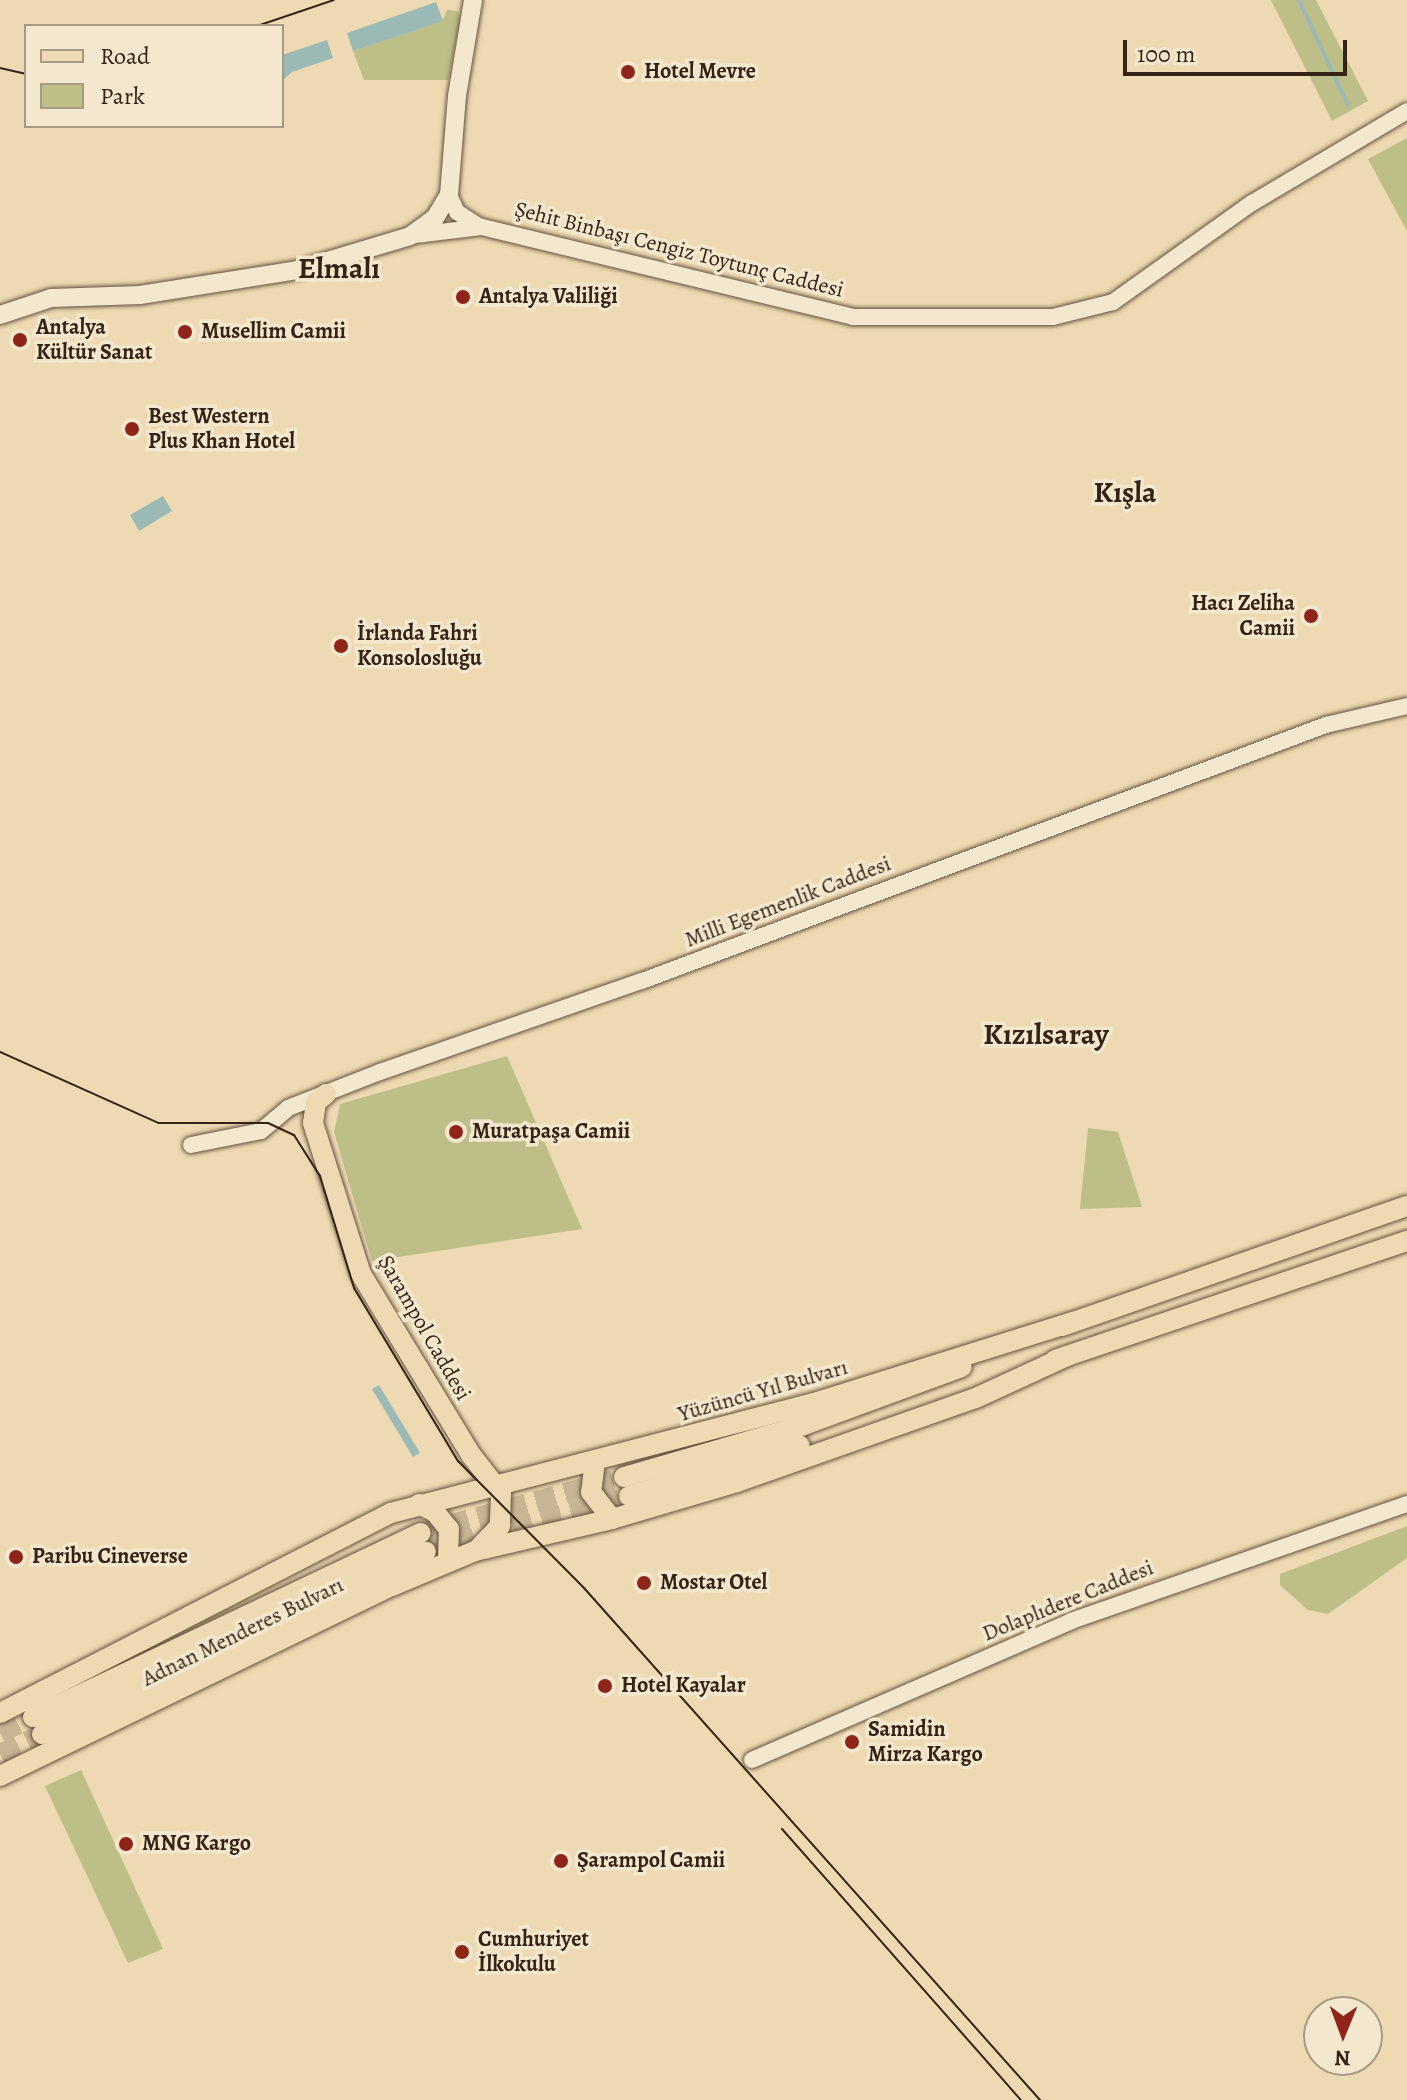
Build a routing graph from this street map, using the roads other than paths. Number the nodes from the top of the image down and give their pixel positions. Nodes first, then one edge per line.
1 (473, 0) edge
2 (1407, 111) edge
3 (449, 195) junction
4 (482, 227) junction
5 (410, 236) junction
6 (0, 315) edge
7 (1407, 706) edge
8 (326, 1094) junction
9 (191, 1145) dead end
10 (1407, 1206) edge
11 (1402, 1246) edge
12 (1072, 1322) junction
13 (1067, 1356) junction
14 (471, 1455) junction
15 (595, 1461) junction
16 (526, 1478) junction
17 (497, 1486) junction
18 (466, 1498) joint
19 (419, 1504) junction
20 (1407, 1504) edge
21 (612, 1519) junction
22 (511, 1541) joint
23 (423, 1542) tunnel mouth
24 (475, 1551) junction
25 (448, 1562) junction
26 (0, 1713) edge
27 (24, 1715) edge
28 (0, 1757) edge
29 (752, 1760) dead end
30 (27, 1763) junction
31 (0, 1776) edge

1 - 3 main road
2 - 4 street, Şehit Binbaşı Cengiz Toytunç Caddesi
3 - 4 street
3 - 5 main road, Şehit Binbaşı Cengiz Toytunç Caddesi
4 - 5 street, Şehit Binbaşı Cengiz Toytunç Caddesi
5 - 6 main road, Şehit Binbaşı Cengiz Toytunç Caddesi
7 - 8 street, Milli Egemenlik Caddesi
8 - 9 street, Milli Egemenlik Caddesi
8 - 14 main road, Şarampol Caddesi
10 - 12 main road, Yüzüncü Yıl Bulvarı
11 - 13 main road, Yüzüncü Yıl Bulvarı
12 - 13 main road, Yüzüncü Yıl Bulvarı
12 - 15 main road, Yüzüncü Yıl Bulvarı
13 - 21 main road, Yüzüncü Yıl Bulvarı
14 - 16 main road
14 - 17 main road, Şarampol Caddesi
15 - 16 main road, Yüzüncü Yıl Bulvarı
15 - 21 main road
16 - 17 main road, Yüzüncü Yıl Bulvarı
17 - 18 main road, Yüzüncü Yıl Bulvarı
17 - 24 main road
18 - 19 main road, Adnan Menderes Bulvarı
19 - 25 main road
19 - 27 main road, Adnan Menderes Bulvarı
20 - 29 street, Dolaplıdere Caddesi
21 - 22 main road, Yüzüncü Yıl Bulvarı
22 - 24 main road, Adnan Menderes Bulvarı
23 - 27 main road, Adnan Menderes Bulvarı
24 - 25 main road, Adnan Menderes Bulvarı
25 - 30 main road, Adnan Menderes Bulvarı
26 - 27 main road, Adnan Menderes Bulvarı
28 - 30 main road
30 - 31 main road, Adnan Menderes Bulvarı

